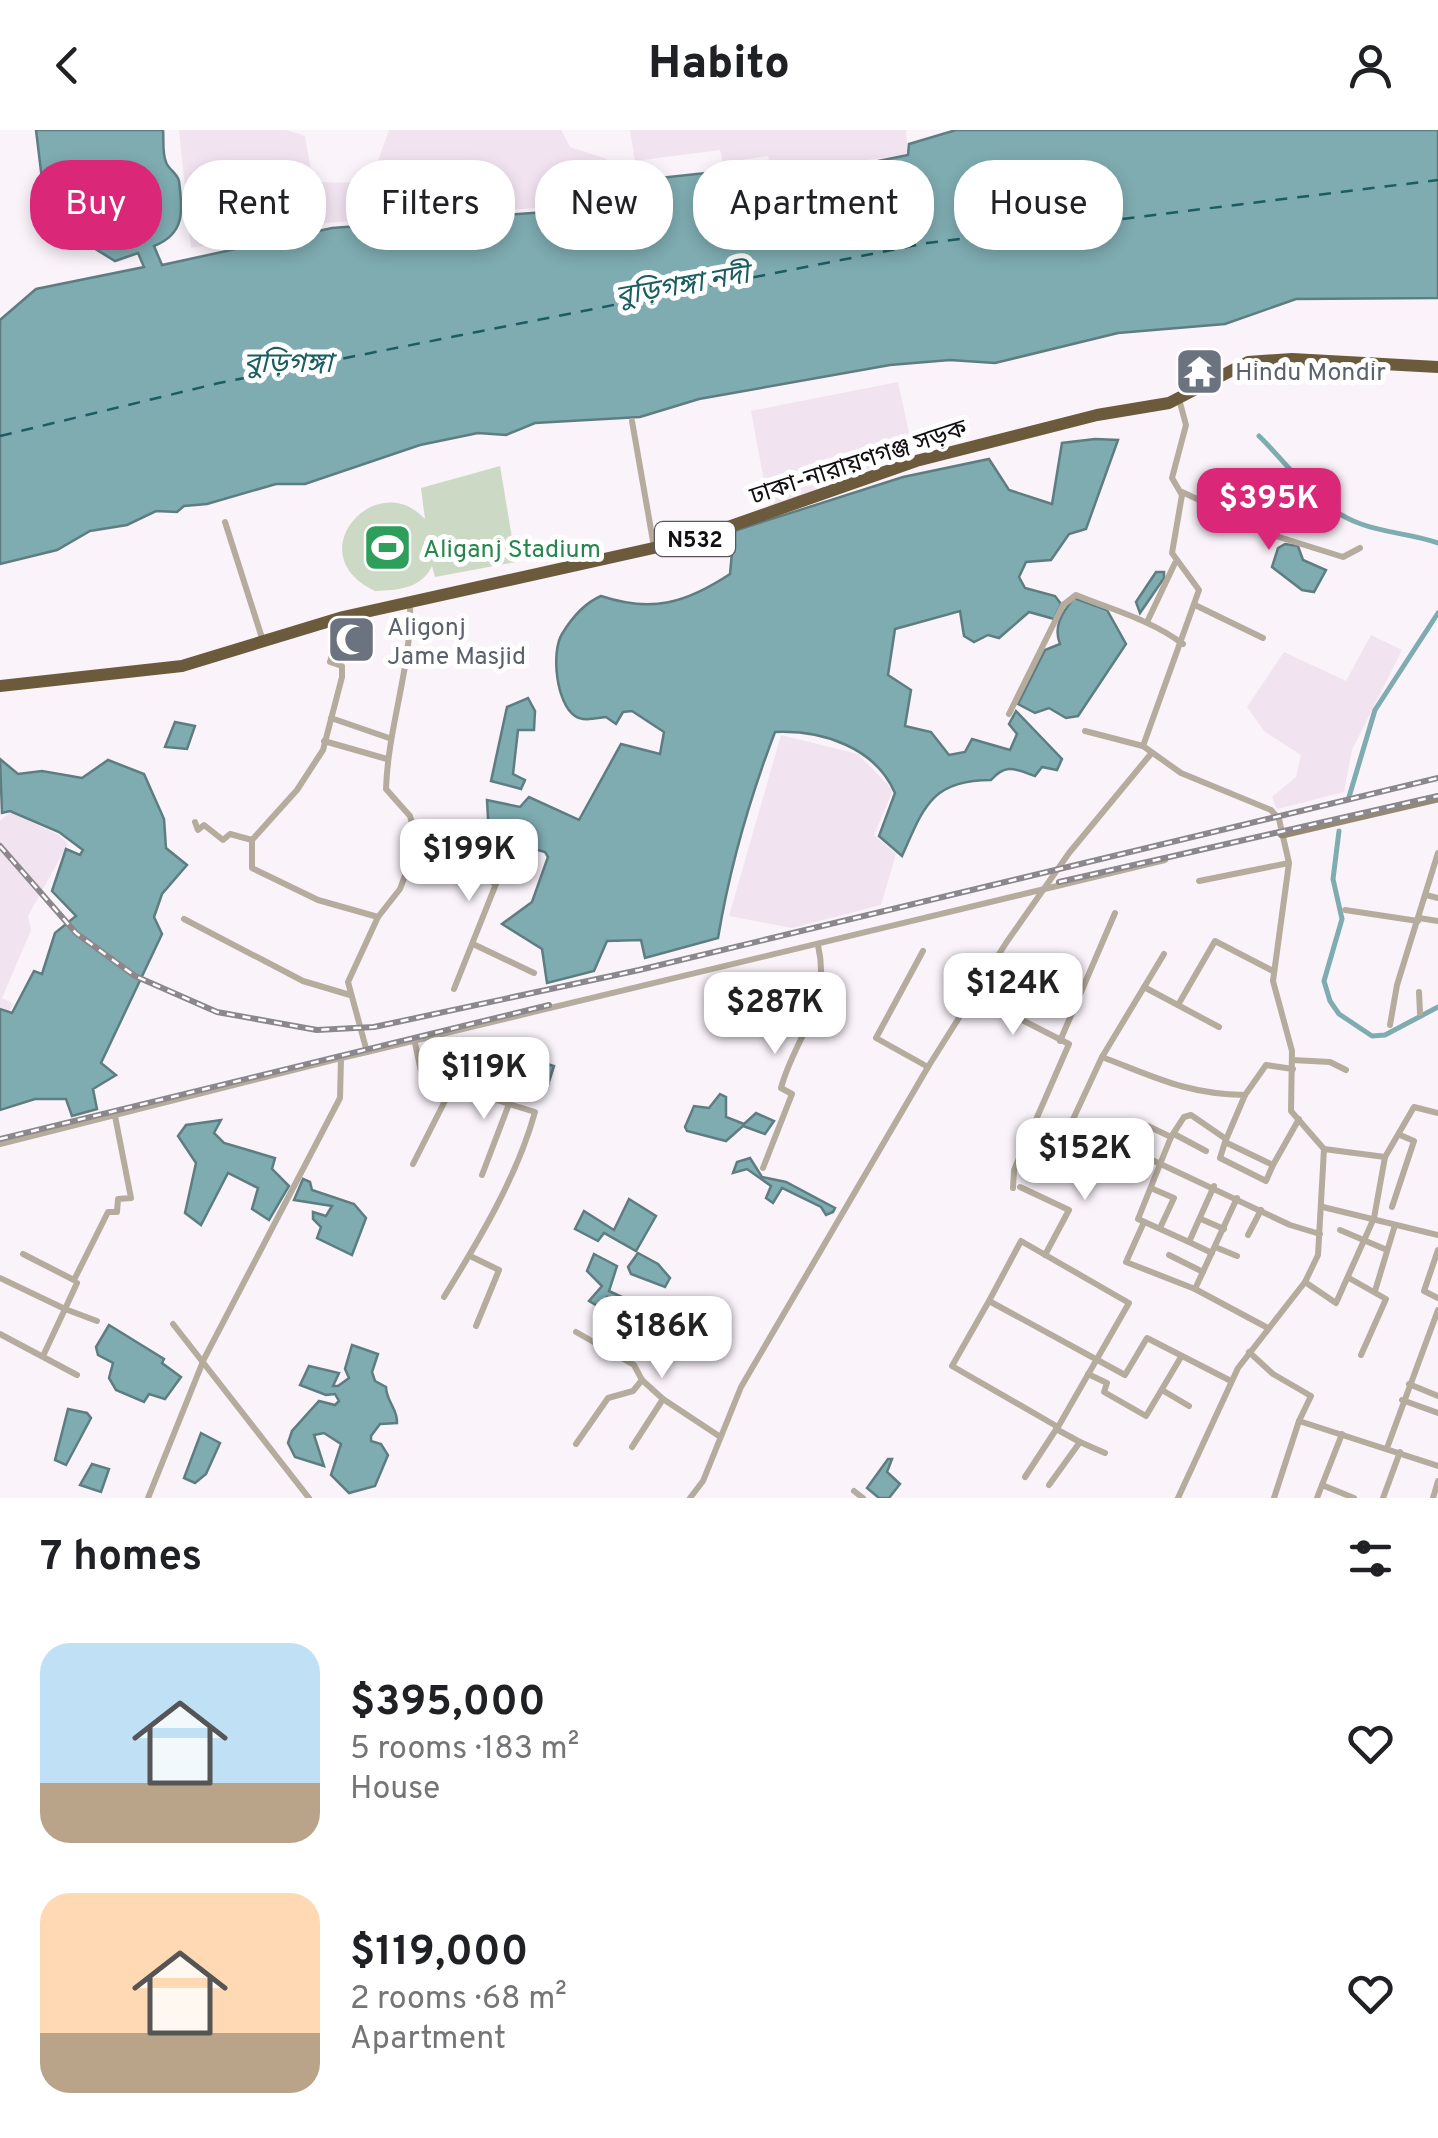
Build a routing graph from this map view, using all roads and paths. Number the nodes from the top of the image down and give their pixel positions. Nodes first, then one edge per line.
1 (1438, 367) edge
2 (1179, 400) junction
3 (632, 421) dead end
4 (1181, 491) junction
5 (225, 522) dead end
6 (654, 548) junction
7 (1360, 548) dead end
8 (1174, 563) junction
9 (410, 602) junction
10 (1195, 605) junction
11 (343, 617) junction
12 (1148, 620) junction
13 (1262, 638) dead end
14 (264, 642) junction
15 (1183, 644) junction
16 (0, 686) edge
17 (1009, 714) dead end
18 (331, 718) junction
19 (1085, 731) dead end
20 (389, 738) junction
21 (324, 741) junction
22 (1143, 746) junction
23 (1150, 755) junction
24 (387, 759) junction
25 (1438, 798) edge
26 (195, 822) dead end
27 (1282, 834) junction
28 (252, 840) junction
29 (414, 852) junction
30 (1438, 853) edge
31 (1166, 860) dead end
32 (1288, 862) junction
33 (1435, 872) edge
34 (1199, 881) dead end
35 (1044, 889) junction
36 (1426, 895) junction
37 (1438, 898) edge
38 (1346, 910) dead end
39 (1115, 913) dead end
40 (378, 917) junction
41 (184, 918) dead end
42 (1419, 919) junction
43 (1438, 921) edge
44 (472, 944) junction
45 (818, 945) junction
46 (924, 951) dead end
47 (1164, 954) dead end
48 (1273, 971) junction
49 (534, 973) dead end
50 (1144, 987) junction
51 (454, 989) dead end
52 (1419, 992) dead end
53 (350, 995) junction
54 (973, 995) junction
55 (1178, 1005) junction
56 (1420, 1013) dead end
57 (1390, 1025) dead end
58 (1219, 1027) dead end
59 (1060, 1041) junction
60 (415, 1043) junction
61 (368, 1052) junction
62 (342, 1058) junction
63 (1102, 1058) junction
64 (1292, 1064) junction
65 (928, 1067) junction
66 (1346, 1070) dead end
67 (453, 1085) junction
68 (1245, 1096) junction
69 (509, 1104) junction
70 (1438, 1113) edge
71 (115, 1116) junction
72 (1299, 1119) junction
73 (1148, 1126) dead end
74 (1400, 1134) junction
75 (1173, 1136) junction
76 (1226, 1140) junction
77 (0, 1144) edge
78 (1060, 1145) junction
79 (1324, 1149) junction
80 (1206, 1151) dead end
81 (1385, 1157) junction
82 (1158, 1161) junction
83 (413, 1164) dead end
84 (1051, 1166) dead end
85 (1272, 1166) junction
86 (764, 1168) dead end
87 (482, 1175) dead end
88 (1214, 1186) junction
89 (1153, 1189) junction
90 (1237, 1198) junction
91 (1322, 1206) junction
92 (1392, 1206) dead end
93 (1261, 1210) junction
94 (1374, 1218) junction
95 (1200, 1219) junction
96 (1144, 1222) junction
97 (1395, 1225) junction
98 (1160, 1228) junction
99 (1224, 1228) junction
100 (1340, 1230) dead end
101 (1320, 1234) junction
102 (1248, 1235) dead end
103 (1438, 1236) edge
104 (1190, 1242) junction
105 (1364, 1242) junction
106 (1213, 1250) junction
107 (1387, 1250) junction
108 (1438, 1250) edge
109 (23, 1254) dead end
110 (1169, 1255) dead end
111 (470, 1256) junction
112 (1045, 1256) junction
113 (1237, 1256) dead end
114 (1203, 1272) junction
115 (0, 1278) edge
116 (1348, 1278) junction
117 (1305, 1282) junction
118 (77, 1283) dead end
119 (1196, 1289) junction
120 (1375, 1290) junction
121 (444, 1297) dead end
122 (1438, 1298) edge
123 (989, 1300) junction
124 (65, 1309) junction
125 (1438, 1310) edge
126 (97, 1321) dead end
127 (173, 1324) dead end
128 (476, 1326) dead end
129 (1266, 1327) junction
130 (576, 1332) dead end
131 (0, 1334) edge
132 (1435, 1338) edge
133 (1248, 1352) junction
134 (1361, 1355) dead end
135 (42, 1356) junction
136 (1181, 1357) junction
137 (1096, 1361) junction
138 (202, 1366) junction
139 (77, 1374) dead end
140 (1088, 1374) junction
141 (642, 1380) junction
142 (1231, 1381) junction
143 (1409, 1384) junction
144 (1162, 1390) junction
145 (1438, 1396) edge
146 (663, 1399) junction
147 (1402, 1400) junction
148 (1189, 1406) dead end
149 (1438, 1414) edge
150 (1299, 1421) junction
151 (1057, 1428) junction
152 (1342, 1434) junction
153 (718, 1436) junction
154 (1080, 1442) junction
155 (576, 1444) dead end
156 (632, 1447) dead end
157 (1387, 1448) junction
158 (1400, 1452) junction
159 (1104, 1453) dead end
160 (1438, 1466) edge
161 (1025, 1477) dead end
162 (1438, 1481) edge
163 (1048, 1485) dead end
164 (1322, 1485) junction
165 (854, 1490) dead end
166 (148, 1498) edge
167 (309, 1498) edge
168 (690, 1498) edge
169 (863, 1498) edge
170 (1178, 1498) edge
171 (1274, 1498) edge
172 (1317, 1498) edge
173 (1354, 1498) edge
174 (1383, 1498) edge
175 (1433, 1498) edge

1 - 2 highway, ঢাকা-নারায়ণগঞ্জ সড়ক / N532
2 - 4 street
2 - 6 highway, ঢাকা-নারায়ণগঞ্জ সড়ক / N532
3 - 6 street
4 - 7 street
4 - 8 street
5 - 14 street
6 - 9 highway, ঢাকা-নারায়ণগঞ্জ সড়ক / N532
8 - 10 street
8 - 12 street
9 - 11 highway, ঢাকা-নারায়ণগঞ্জ সড়ক / N532
9 - 20 street
10 - 13 street
10 - 15 street
11 - 14 highway, ঢাকা-নারায়ণগঞ্জ সড়ক / N532
11 - 18 street
12 - 15 street
12 - 17 street
14 - 16 highway, ঢাকা-নারায়ণগঞ্জ সড়ক / N532
15 - 22 street
18 - 20 street
18 - 21 street
19 - 22 street
20 - 24 street
21 - 24 street
21 - 28 street
22 - 23 street
23 - 27 street
23 - 35 street
24 - 29 street
25 - 27 street
26 - 28 street
27 - 32 street
28 - 40 street
29 - 40 street
29 - 44 street
30 - 33 street
31 - 35 street
32 - 34 street
32 - 48 street
33 - 36 street
35 - 45 street
35 - 54 street
36 - 37 street
36 - 42 street
38 - 42 street
39 - 59 street
40 - 53 street
41 - 53 street
42 - 43 street
42 - 57 street
44 - 49 street
44 - 51 street
45 - 60 street
45 - 86 street
46 - 65 street
47 - 50 street
48 - 55 street
48 - 64 street
50 - 55 street
50 - 63 street
52 - 56 street
53 - 61 street
54 - 59 street
54 - 65 street
55 - 58 street
59 - 112 street
60 - 61 street
60 - 67 street
61 - 62 street
62 - 71 street
62 - 138 street
63 - 68 street
63 - 78 street
64 - 66 street
64 - 68 street
64 - 72 street
65 - 153 street
67 - 69 street
67 - 83 street
68 - 76 street
69 - 87 street
69 - 111 street
70 - 74 street
71 - 77 street
71 - 109 street
72 - 79 street
72 - 85 street
73 - 75 street
74 - 81 street
74 - 92 street
75 - 76 street
75 - 80 street
75 - 82 street
76 - 85 street
76 - 85 street
78 - 82 street
78 - 84 street
79 - 81 street
79 - 91 street
81 - 94 street
82 - 88 street
82 - 89 street
88 - 90 street
88 - 95 street
89 - 96 street
89 - 98 street
90 - 93 street
90 - 99 street
91 - 94 street
91 - 101 street
93 - 101 street
93 - 102 street
94 - 97 street
94 - 105 street
95 - 99 street
95 - 104 street
96 - 98 street
96 - 119 street
97 - 103 street
97 - 107 street
98 - 104 street
99 - 106 street
100 - 105 street
101 - 117 street
104 - 106 street
105 - 107 street
105 - 116 street
106 - 113 street
106 - 114 street
107 - 120 street
108 - 122 street
110 - 114 street
111 - 121 street
111 - 128 street
112 - 123 street
112 - 137 street
114 - 119 street
115 - 124 street
116 - 117 street
116 - 120 street
117 - 129 street
118 - 124 street
119 - 129 street
120 - 134 street
123 - 137 street
123 - 151 street
124 - 126 street
124 - 135 street
125 - 132 street
127 - 138 street
129 - 133 street
130 - 141 street
131 - 135 street
132 - 143 street
133 - 142 street
133 - 150 street
135 - 139 street
136 - 137 street
136 - 142 street
136 - 144 street
137 - 140 street
138 - 166 street
138 - 167 street
140 - 144 street
140 - 151 street
141 - 146 street
141 - 155 street
142 - 170 street
143 - 145 street
143 - 147 street
144 - 148 street
146 - 153 street
146 - 156 street
147 - 149 street
147 - 157 street
150 - 152 street
150 - 171 street
151 - 154 street
151 - 161 street
152 - 157 street
152 - 164 street
153 - 168 street
154 - 159 street
154 - 163 street
157 - 158 street
158 - 160 street
158 - 174 street
162 - 175 street
164 - 172 street
164 - 173 street
165 - 169 street

